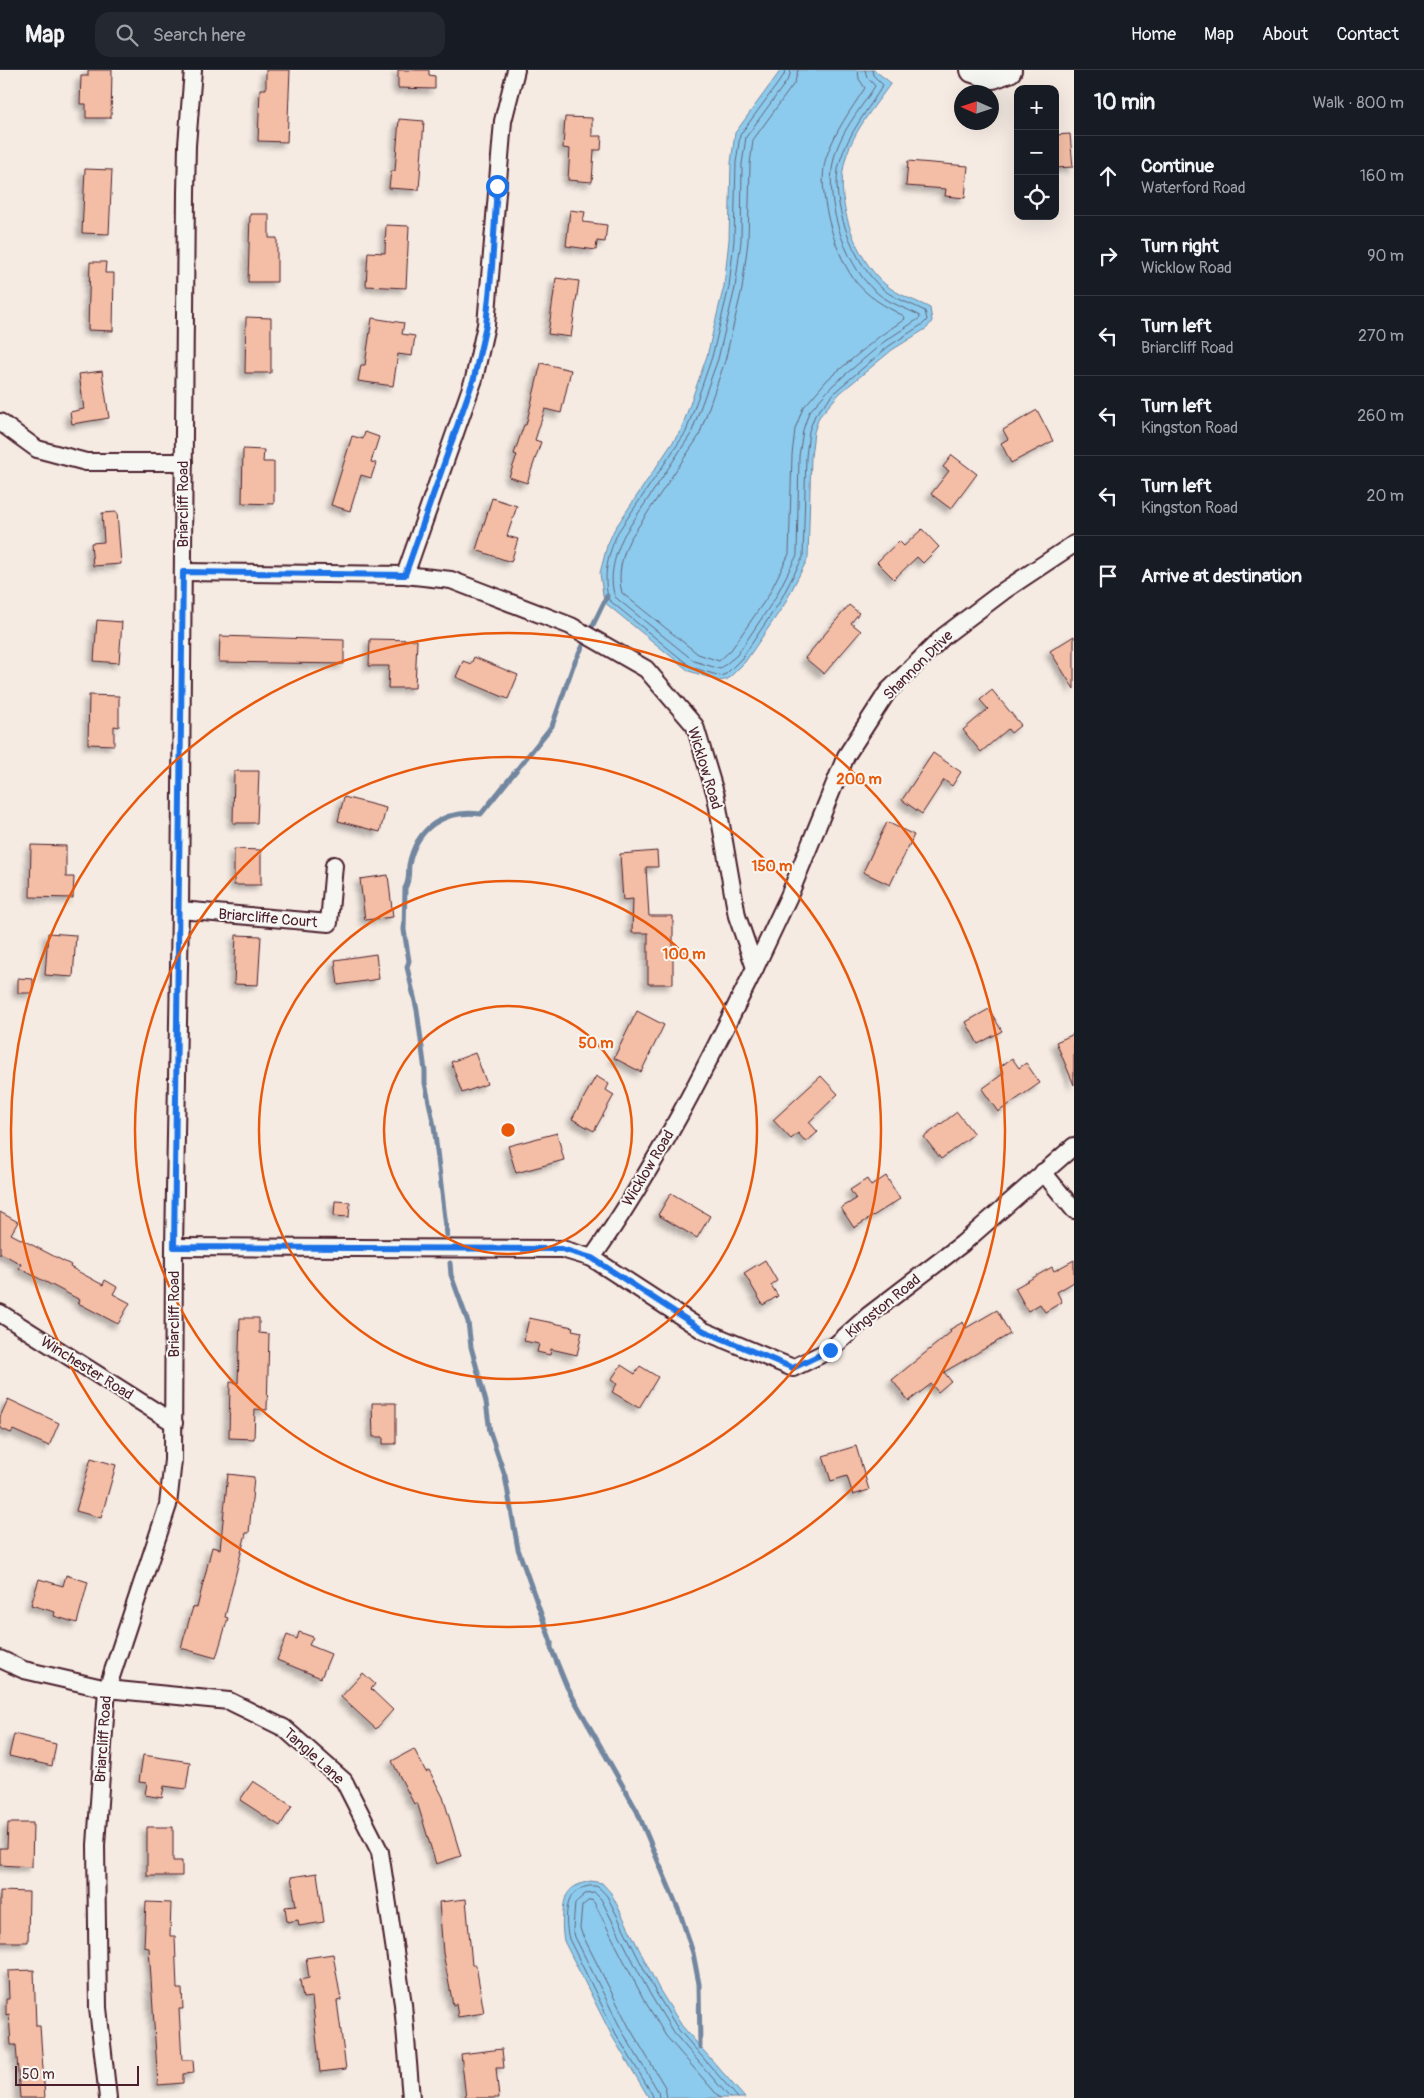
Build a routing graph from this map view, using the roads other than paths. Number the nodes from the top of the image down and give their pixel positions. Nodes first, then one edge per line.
1 (193, 70) edge
2 (516, 70) edge
3 (973, 70) edge
4 (1009, 70) edge
5 (0, 422) edge
6 (184, 462) junction
7 (1074, 544) edge
8 (183, 572) junction
9 (405, 575) junction
10 (334, 865) dead end
11 (180, 910) junction
12 (755, 968) junction
13 (1074, 1146) edge
14 (1043, 1172) junction
15 (1074, 1210) edge
16 (174, 1247) junction
17 (592, 1258) junction
18 (0, 1314) edge
19 (174, 1423) junction
20 (0, 1659) edge
21 (107, 1689) junction
22 (108, 2098) edge
23 (411, 2098) edge

1 - 6 street, Briarcliff Road
2 - 9 street
3 - 4 street
5 - 6 street
6 - 8 street, Briarcliff Road
7 - 12 street, Shannon Drive
8 - 9 street, Wicklow Road
8 - 11 street, Briarcliff Road
9 - 12 street, Wicklow Road
10 - 11 street, Briarcliffe Court
11 - 16 street, Briarcliff Road
12 - 17 street, Wicklow Road
13 - 14 street, Kingston Road
14 - 15 street
14 - 17 street, Kingston Road
16 - 17 street, Kingston Road
16 - 19 street, Briarcliff Road
18 - 19 street, Winchester Road
19 - 21 street, Briarcliff Road
20 - 21 street, Tangle Lane
21 - 22 street, Briarcliff Road
21 - 23 street, Tangle Lane

